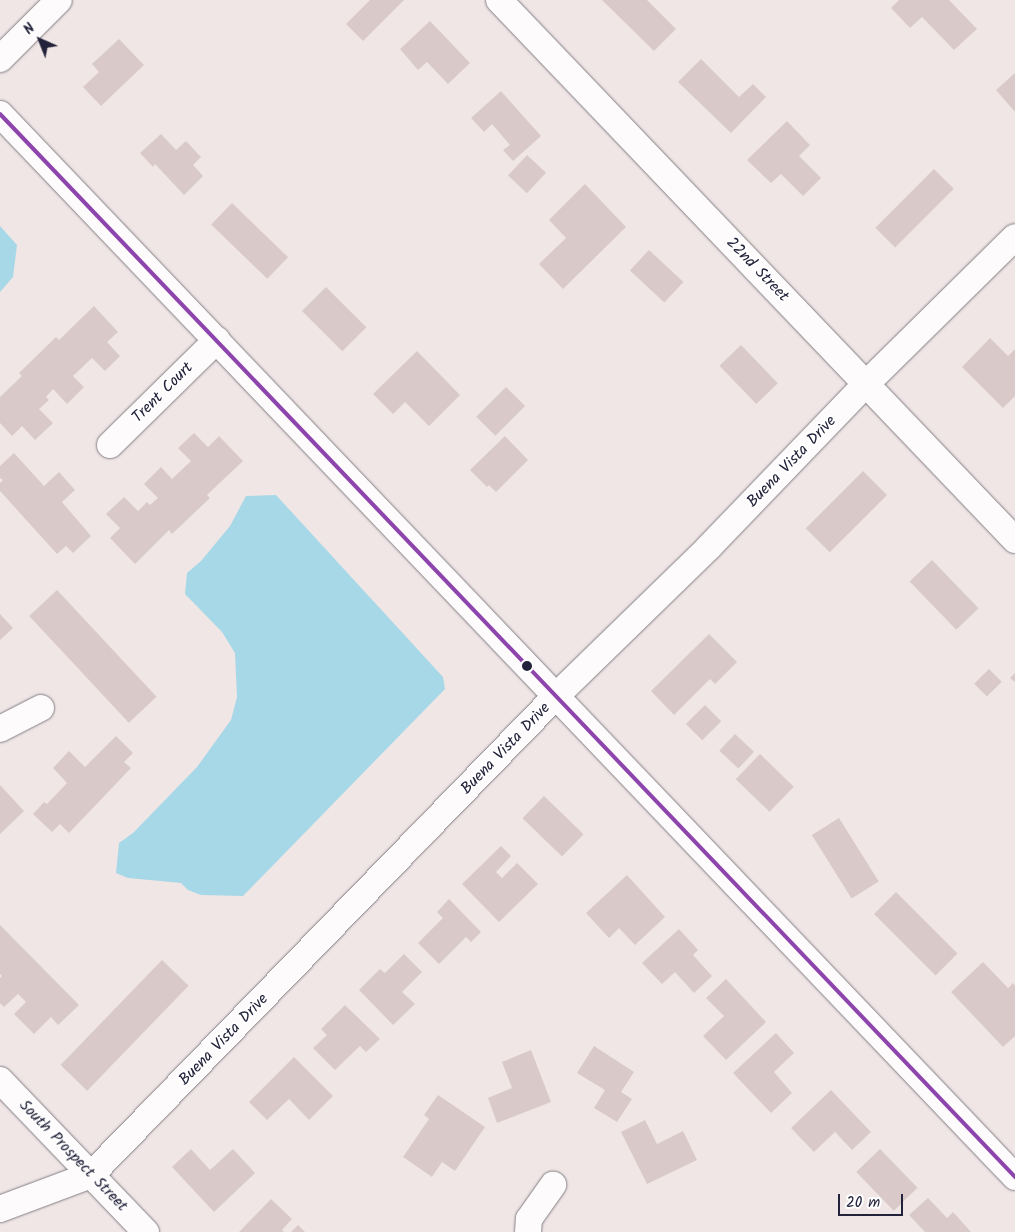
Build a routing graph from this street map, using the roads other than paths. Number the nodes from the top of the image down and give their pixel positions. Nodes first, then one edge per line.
1 (59, 0) edge
2 (499, 0) edge
3 (0, 58) edge
4 (0, 114) edge
5 (1015, 237) edge
6 (217, 340) junction
7 (866, 384) junction
8 (110, 445) dead end
9 (1015, 540) edge
10 (556, 696) junction
11 (41, 708) dead end
12 (0, 729) edge
13 (0, 1080) edge
14 (91, 1175) junction
15 (1015, 1177) edge
16 (553, 1185) dead end
17 (0, 1209) edge
18 (146, 1232) edge
19 (528, 1232) edge

1 - 3 street
2 - 7 street, 22nd Street
4 - 6 street
5 - 7 street, Buena Vista Drive
6 - 8 street, Trent Court
6 - 10 street
7 - 9 street, 22nd Street
7 - 10 street, Buena Vista Drive
10 - 14 street, Buena Vista Drive
10 - 15 street
11 - 12 street
13 - 14 street, South Prospect Street
14 - 17 street, Buena Vista Drive
14 - 18 street, South Prospect Street
16 - 19 street

